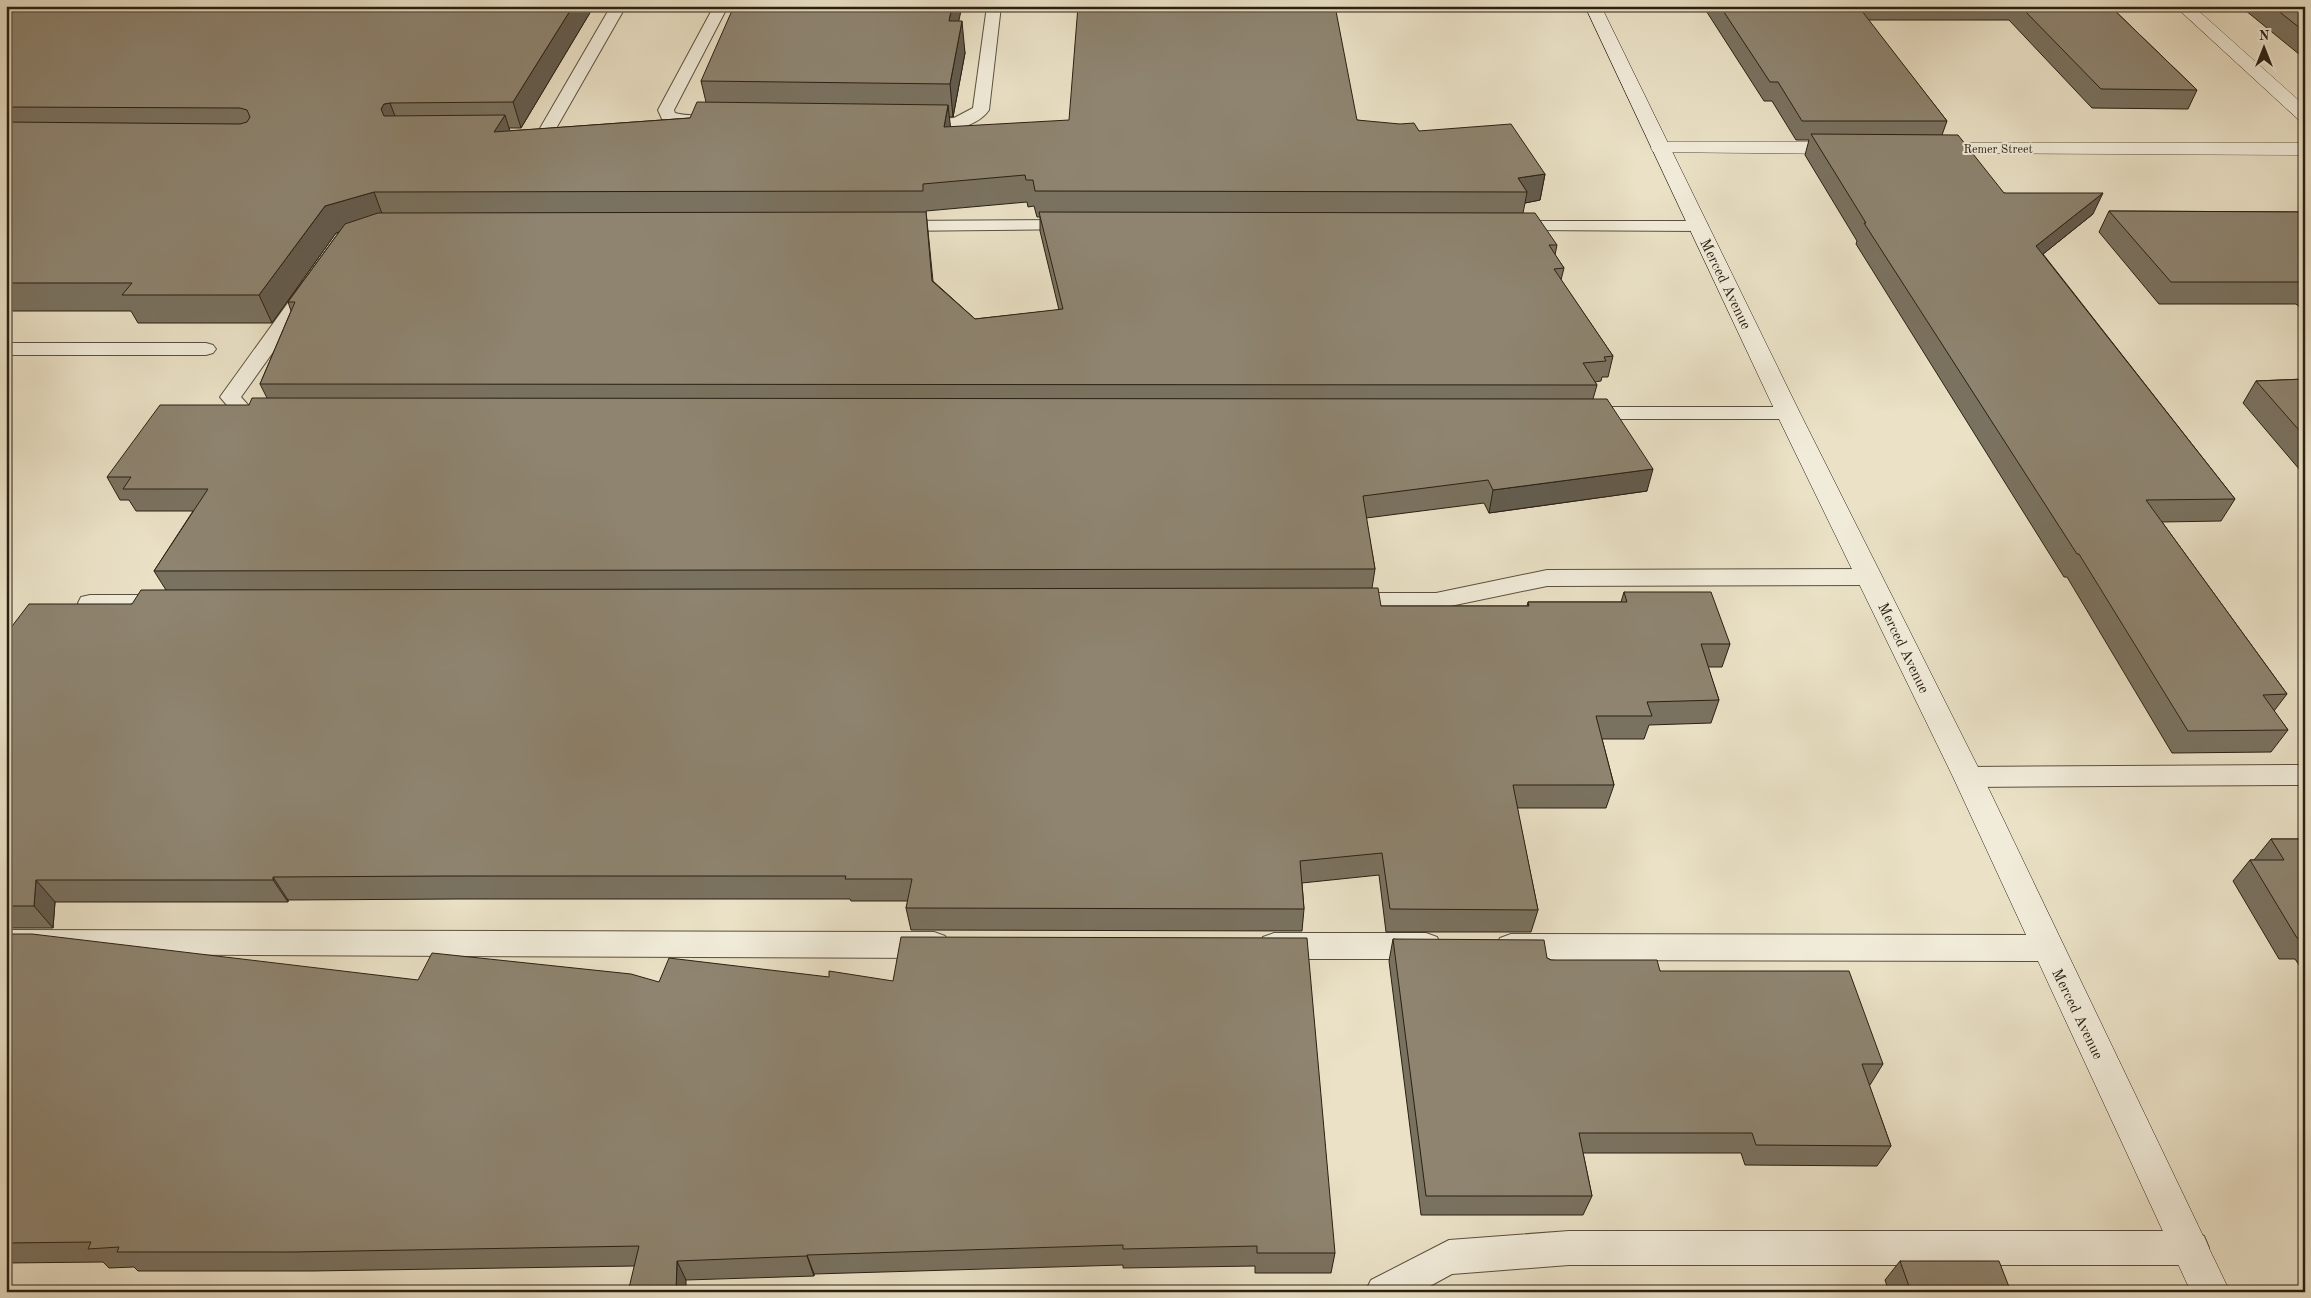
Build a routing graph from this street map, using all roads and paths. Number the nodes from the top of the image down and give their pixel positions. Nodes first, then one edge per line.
1 (619, 6) edge
2 (721, 6) edge
3 (994, 6) edge
4 (1593, 6) edge
5 (2182, 6) edge
6 (2305, 116) edge
7 (725, 121) edge
8 (904, 124) edge
9 (506, 135) edge
10 (1660, 148) junction
11 (1859, 148) edge
12 (1918, 148) edge
13 (2305, 149) edge
14 (1090, 225) edge
15 (1492, 225) edge
16 (877, 226) edge
17 (1699, 226) junction
18 (322, 270) edge
19 (6, 349) edge
20 (206, 349) dead end
21 (283, 412) edge
22 (1559, 413) edge
23 (1788, 413) junction
24 (1869, 577) junction
25 (1326, 602) edge
26 (90, 603) edge
27 (190, 603) edge
28 (2305, 775) edge
29 (1968, 777) junction
30 (6, 942) edge
31 (962, 945) edge
32 (1250, 946) edge
33 (1450, 946) edge
34 (1479, 947) edge
35 (2047, 948) junction
36 (2192, 1248) junction
37 (1382, 1292) edge
38 (2211, 1292) edge

1 - 9 lane
2 - 7 lane
3 - 8 lane
4 - 10 street, Merced Avenue
5 - 6 street
10 - 11 street
10 - 17 street, Merced Avenue
12 - 13 street, Remer Street
14 - 16 lane
15 - 17 lane
17 - 23 street, Merced Avenue
18 - 21 lane
19 - 20 lane
22 - 23 lane
23 - 24 street, Merced Avenue
24 - 25 lane
24 - 29 street, Merced Avenue
26 - 27 lane
28 - 29 lane
29 - 35 street, Merced Avenue
30 - 31 lane
32 - 33 lane
34 - 35 lane
35 - 36 street, Merced Avenue
36 - 37 lane
36 - 38 street, Merced Avenue

